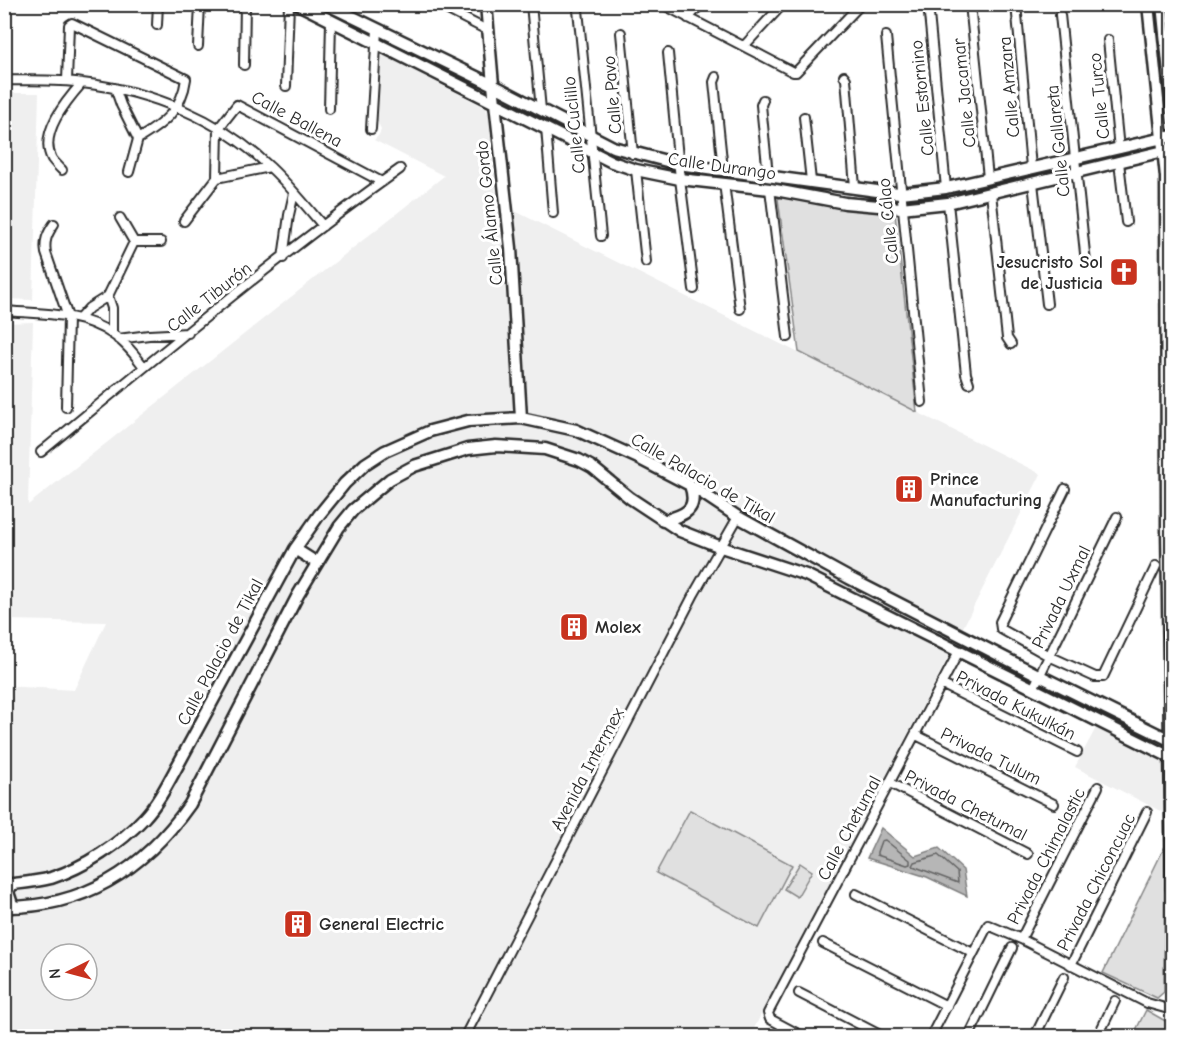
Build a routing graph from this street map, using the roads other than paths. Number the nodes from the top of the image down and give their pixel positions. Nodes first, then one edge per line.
1 (158, 4) edge
2 (201, 4) edge
3 (245, 4) edge
4 (289, 4) edge
5 (298, 4) edge
6 (326, 4) edge
7 (436, 4) edge
8 (486, 4) edge
9 (531, 4) edge
10 (662, 4) edge
11 (701, 4) edge
12 (783, 4) edge
13 (861, 4) edge
14 (928, 4) edge
15 (970, 4) edge
16 (1016, 4) edge
17 (1148, 4) edge
18 (1162, 4) edge
19 (578, 10) dead end
20 (1060, 15) dead end
21 (688, 18) junction
22 (331, 21) junction
23 (157, 25) dead end
24 (377, 30) junction
25 (489, 30) junction
26 (621, 33) dead end
27 (886, 36) dead end
28 (1108, 40) dead end
29 (376, 43) junction
30 (198, 46) dead end
31 (744, 46) junction
32 (668, 53) dead end
33 (244, 65) dead end
34 (844, 76) dead end
35 (716, 77) dead end
36 (4, 80) edge
37 (67, 81) junction
38 (82, 83) junction
39 (493, 85) junction
40 (286, 86) dead end
41 (114, 88) junction
42 (763, 99) dead end
43 (1173, 102) edge
44 (495, 103) junction
45 (177, 106) junction
46 (329, 109) dead end
47 (541, 110) junction
48 (804, 117) dead end
49 (546, 128) junction
50 (218, 129) junction
51 (371, 129) dead end
52 (590, 136) junction
53 (1167, 137) edge
54 (138, 139) junction
55 (1119, 149) junction
56 (1168, 150) edge
57 (592, 152) junction
58 (633, 154) junction
59 (1075, 158) junction
60 (1119, 162) junction
61 (678, 164) junction
62 (270, 167) junction
63 (1031, 167) junction
64 (62, 170) dead end
65 (400, 170) dead end
66 (636, 170) junction
67 (723, 170) junction
68 (129, 172) dead end
69 (1076, 172) junction
70 (768, 175) junction
71 (218, 178) junction
72 (988, 178) junction
73 (680, 179) junction
74 (811, 181) junction
75 (382, 182) junction
76 (724, 183) junction
77 (1034, 183) junction
78 (855, 187) junction
79 (946, 188) junction
80 (770, 189) junction
81 (294, 193) junction
82 (901, 193) junction
83 (991, 193) junction
84 (948, 203) junction
85 (901, 208) junction
86 (553, 213) dead end
87 (120, 218) dead end
88 (184, 221) dead end
89 (1126, 222) dead end
90 (54, 224) dead end
91 (323, 226) junction
92 (601, 236) dead end
93 (134, 242) junction
94 (161, 242) dead end
95 (283, 258) junction
96 (646, 262) dead end
97 (1086, 263) dead end
98 (693, 289) dead end
99 (108, 296) junction
100 (1047, 304) dead end
101 (740, 309) dead end
102 (4, 311) edge
103 (1170, 316) edge
104 (68, 317) junction
105 (80, 319) junction
106 (188, 333) junction
107 (115, 336) junction
108 (788, 337) dead end
109 (1011, 344) dead end
110 (144, 367) junction
111 (969, 383) dead end
112 (922, 402) dead end
113 (66, 407) dead end
114 (521, 418) junction
115 (41, 452) dead end
116 (690, 485) junction
117 (1065, 489) dead end
118 (1170, 506) edge
119 (738, 517) junction
120 (1117, 517) dead end
121 (663, 521) junction
122 (721, 547) junction
123 (295, 549) junction
124 (316, 563) junction
125 (1156, 566) dead end
126 (958, 651) junction
127 (1049, 656) junction
128 (1040, 676) junction
129 (941, 684) junction
130 (1033, 689) junction
131 (916, 735) junction
132 (1171, 740) edge
133 (1077, 752) dead end
134 (1171, 757) edge
135 (890, 783) junction
136 (1098, 787) dead end
137 (1054, 804) dead end
138 (1147, 812) dead end
139 (1028, 854) dead end
140 (7, 884) edge
141 (1173, 889) edge
142 (856, 894) dead end
143 (9, 907) edge
144 (1021, 939) junction
145 (823, 943) dead end
146 (1012, 948) dead end
147 (973, 953) junction
148 (1071, 965) junction
149 (1064, 977) dead end
150 (799, 993) dead end
151 (1115, 1001) dead end
152 (947, 1006) junction
153 (1173, 1010) edge
154 (783, 1027) junction
155 (465, 1036) edge
156 (778, 1036) edge
157 (802, 1036) edge
158 (882, 1036) edge
159 (931, 1036) edge
160 (969, 1036) edge
161 (1035, 1036) edge
162 (1098, 1036) edge

1 - 23 street
2 - 30 street
3 - 33 street
4 - 40 street
5 - 22 street, Calle Durango
6 - 24 street, Calle Durango
7 - 25 street
8 - 25 street, Calle Álamo Gordo
9 - 47 street
10 - 21 street
11 - 21 street
12 - 31 street
13 - 31 street
14 - 79 street, Calle Estornino
15 - 72 street, Calle Jacamar
16 - 63 street, Calle Amzara
17 - 53 street
18 - 43 street
19 - 52 street, Calle Cuclillo
20 - 59 street, Calle Gallareta
21 - 31 street
22 - 29 street, Calle Durango
22 - 46 street
24 - 29 street
24 - 39 street, Calle Durango
25 - 39 street, Calle Álamo Gordo
26 - 58 street, Calle Pavo
27 - 82 street, Calle Cálao
28 - 55 street, Calle Turco
29 - 44 street, Calle Durango
29 - 51 street
32 - 61 street
34 - 78 street
35 - 67 street
36 - 37 street
37 - 38 street
37 - 45 street
38 - 41 street
38 - 64 street
39 - 44 street, Calle Álamo Gordo
39 - 47 street, Calle Durango
41 - 45 street
41 - 54 street
42 - 70 street
44 - 49 street, Calle Durango
44 - 114 street, Calle Álamo Gordo
45 - 50 street
45 - 54 street
47 - 52 street, Calle Durango
48 - 74 street
49 - 57 street, Calle Durango
49 - 86 street
50 - 62 street
50 - 71 street
50 - 75 street, Calle Ballena
52 - 57 street, Calle Cuclillo
52 - 58 street, Calle Durango
53 - 55 street, Calle Durango
53 - 56 street
54 - 68 street
55 - 59 street, Calle Durango
56 - 60 street, Calle Durango
56 - 103 street
57 - 66 street, Calle Durango
57 - 92 street, Calle Cuclillo
58 - 61 street, Calle Durango
59 - 63 street, Calle Durango
59 - 69 street, Calle Gallareta
60 - 69 street, Calle Durango
60 - 89 street, Calle Turco
61 - 67 street, Calle Durango
61 - 73 street
62 - 71 street
62 - 81 street
63 - 72 street, Calle Durango
65 - 75 street, Calle Tiburón
66 - 73 street, Calle Durango
66 - 96 street
67 - 70 street, Calle Durango
69 - 77 street, Calle Durango
69 - 97 street, Calle Gallareta
70 - 74 street, Calle Durango
71 - 88 street
72 - 79 street, Calle Durango
73 - 76 street, Calle Durango
73 - 98 street
74 - 78 street, Calle Durango
75 - 91 street, Calle Tiburón
76 - 80 street, Calle Durango
76 - 101 street
77 - 83 street, Calle Durango
77 - 100 street
78 - 82 street, Calle Durango
79 - 82 street, Calle Durango
80 - 85 street, Calle Durango
80 - 108 street
81 - 91 street
81 - 95 street
82 - 85 street, Calle Cálao
83 - 84 street, Calle Durango
83 - 109 street
84 - 85 street, Calle Durango
84 - 111 street
85 - 112 street, Calle Cálao
87 - 93 street
90 - 104 street
91 - 95 street, Calle Tiburón
93 - 94 street
93 - 99 street
95 - 106 street, Calle Tiburón
99 - 105 street
99 - 107 street
102 - 104 street
103 - 118 street
104 - 105 street
104 - 113 street
105 - 107 street
106 - 107 street
106 - 110 street, Calle Tiburón
107 - 110 street
110 - 115 street, Calle Tiburón
114 - 116 street, Calle Palacio de Tikal
114 - 123 street, Calle Palacio de Tikal
116 - 119 street, Calle Palacio de Tikal
116 - 121 street
117 - 127 street
118 - 132 street
119 - 122 street, Avenida Intermex
119 - 128 street, Calle Palacio de Tikal
120 - 127 street, Privada Uxmal
121 - 122 street
121 - 124 street
122 - 126 street
122 - 155 street, Avenida Intermex
123 - 124 street
123 - 140 street, Calle Palacio de Tikal
124 - 143 street
125 - 127 street
126 - 129 street, Calle Chetumal
126 - 130 street
127 - 128 street, Privada Uxmal
128 - 130 street, Privada Uxmal
128 - 132 street, Calle Palacio de Tikal
129 - 131 street, Calle Chetumal
129 - 133 street, Privada Kukulkán
130 - 134 street
131 - 135 street, Calle Chetumal
131 - 137 street, Privada Tulum
132 - 134 street
134 - 141 street
135 - 139 street, Privada Chetumal
135 - 154 street, Calle Chetumal
136 - 144 street, Privada Chimalastic
138 - 148 street, Privada Chiconcuac
140 - 143 street
142 - 147 street
144 - 147 street
144 - 148 street
145 - 152 street
146 - 160 street
147 - 152 street
148 - 153 street
149 - 161 street
150 - 158 street
151 - 162 street
152 - 159 street
154 - 156 street
154 - 157 street

